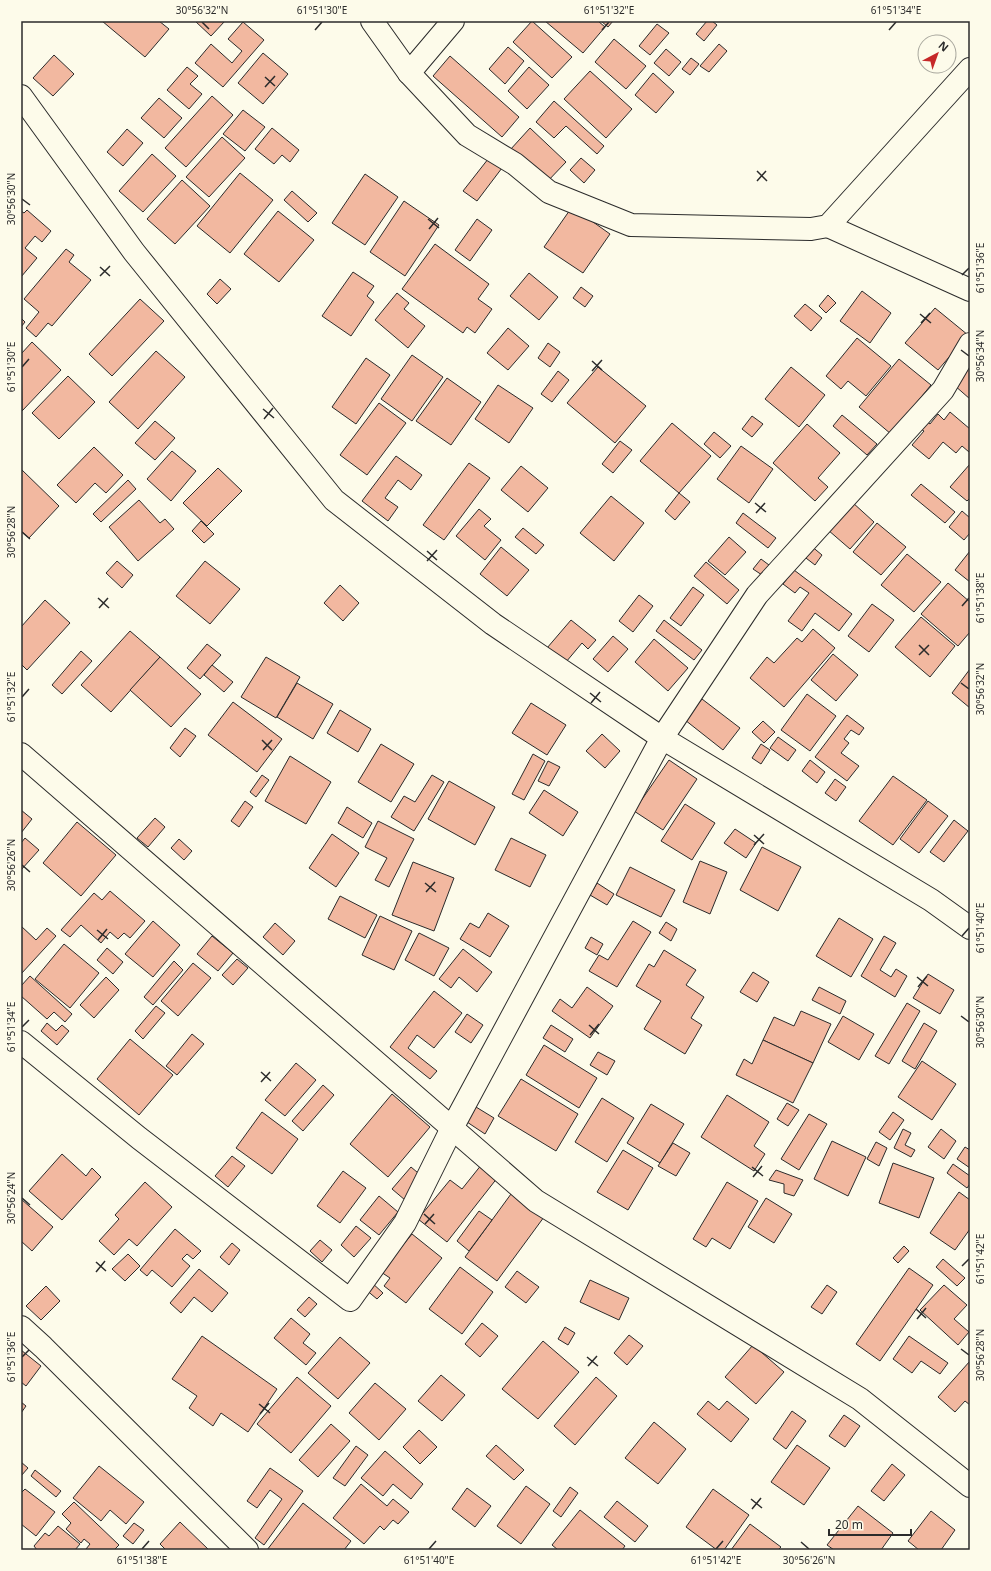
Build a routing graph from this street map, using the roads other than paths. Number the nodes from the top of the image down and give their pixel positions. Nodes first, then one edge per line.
1 (372, 21) edge
2 (453, 21) edge
3 (970, 69) edge
4 (409, 73) junction
5 (21, 96) edge
6 (828, 226) junction
7 (970, 290) edge
8 (970, 344) edge
9 (662, 738) junction
10 (21, 754) edge
11 (970, 928) edge
12 (21, 1042) edge
13 (452, 1128) junction
14 (21, 1327) edge
15 (970, 1486) edge
16 (247, 1550) edge

1 - 4 street
2 - 4 street
3 - 6 street
4 - 6 street
5 - 9 street
6 - 7 street
8 - 9 street
9 - 11 street
9 - 13 street
10 - 13 street
12 - 13 street
13 - 15 street
14 - 16 street

